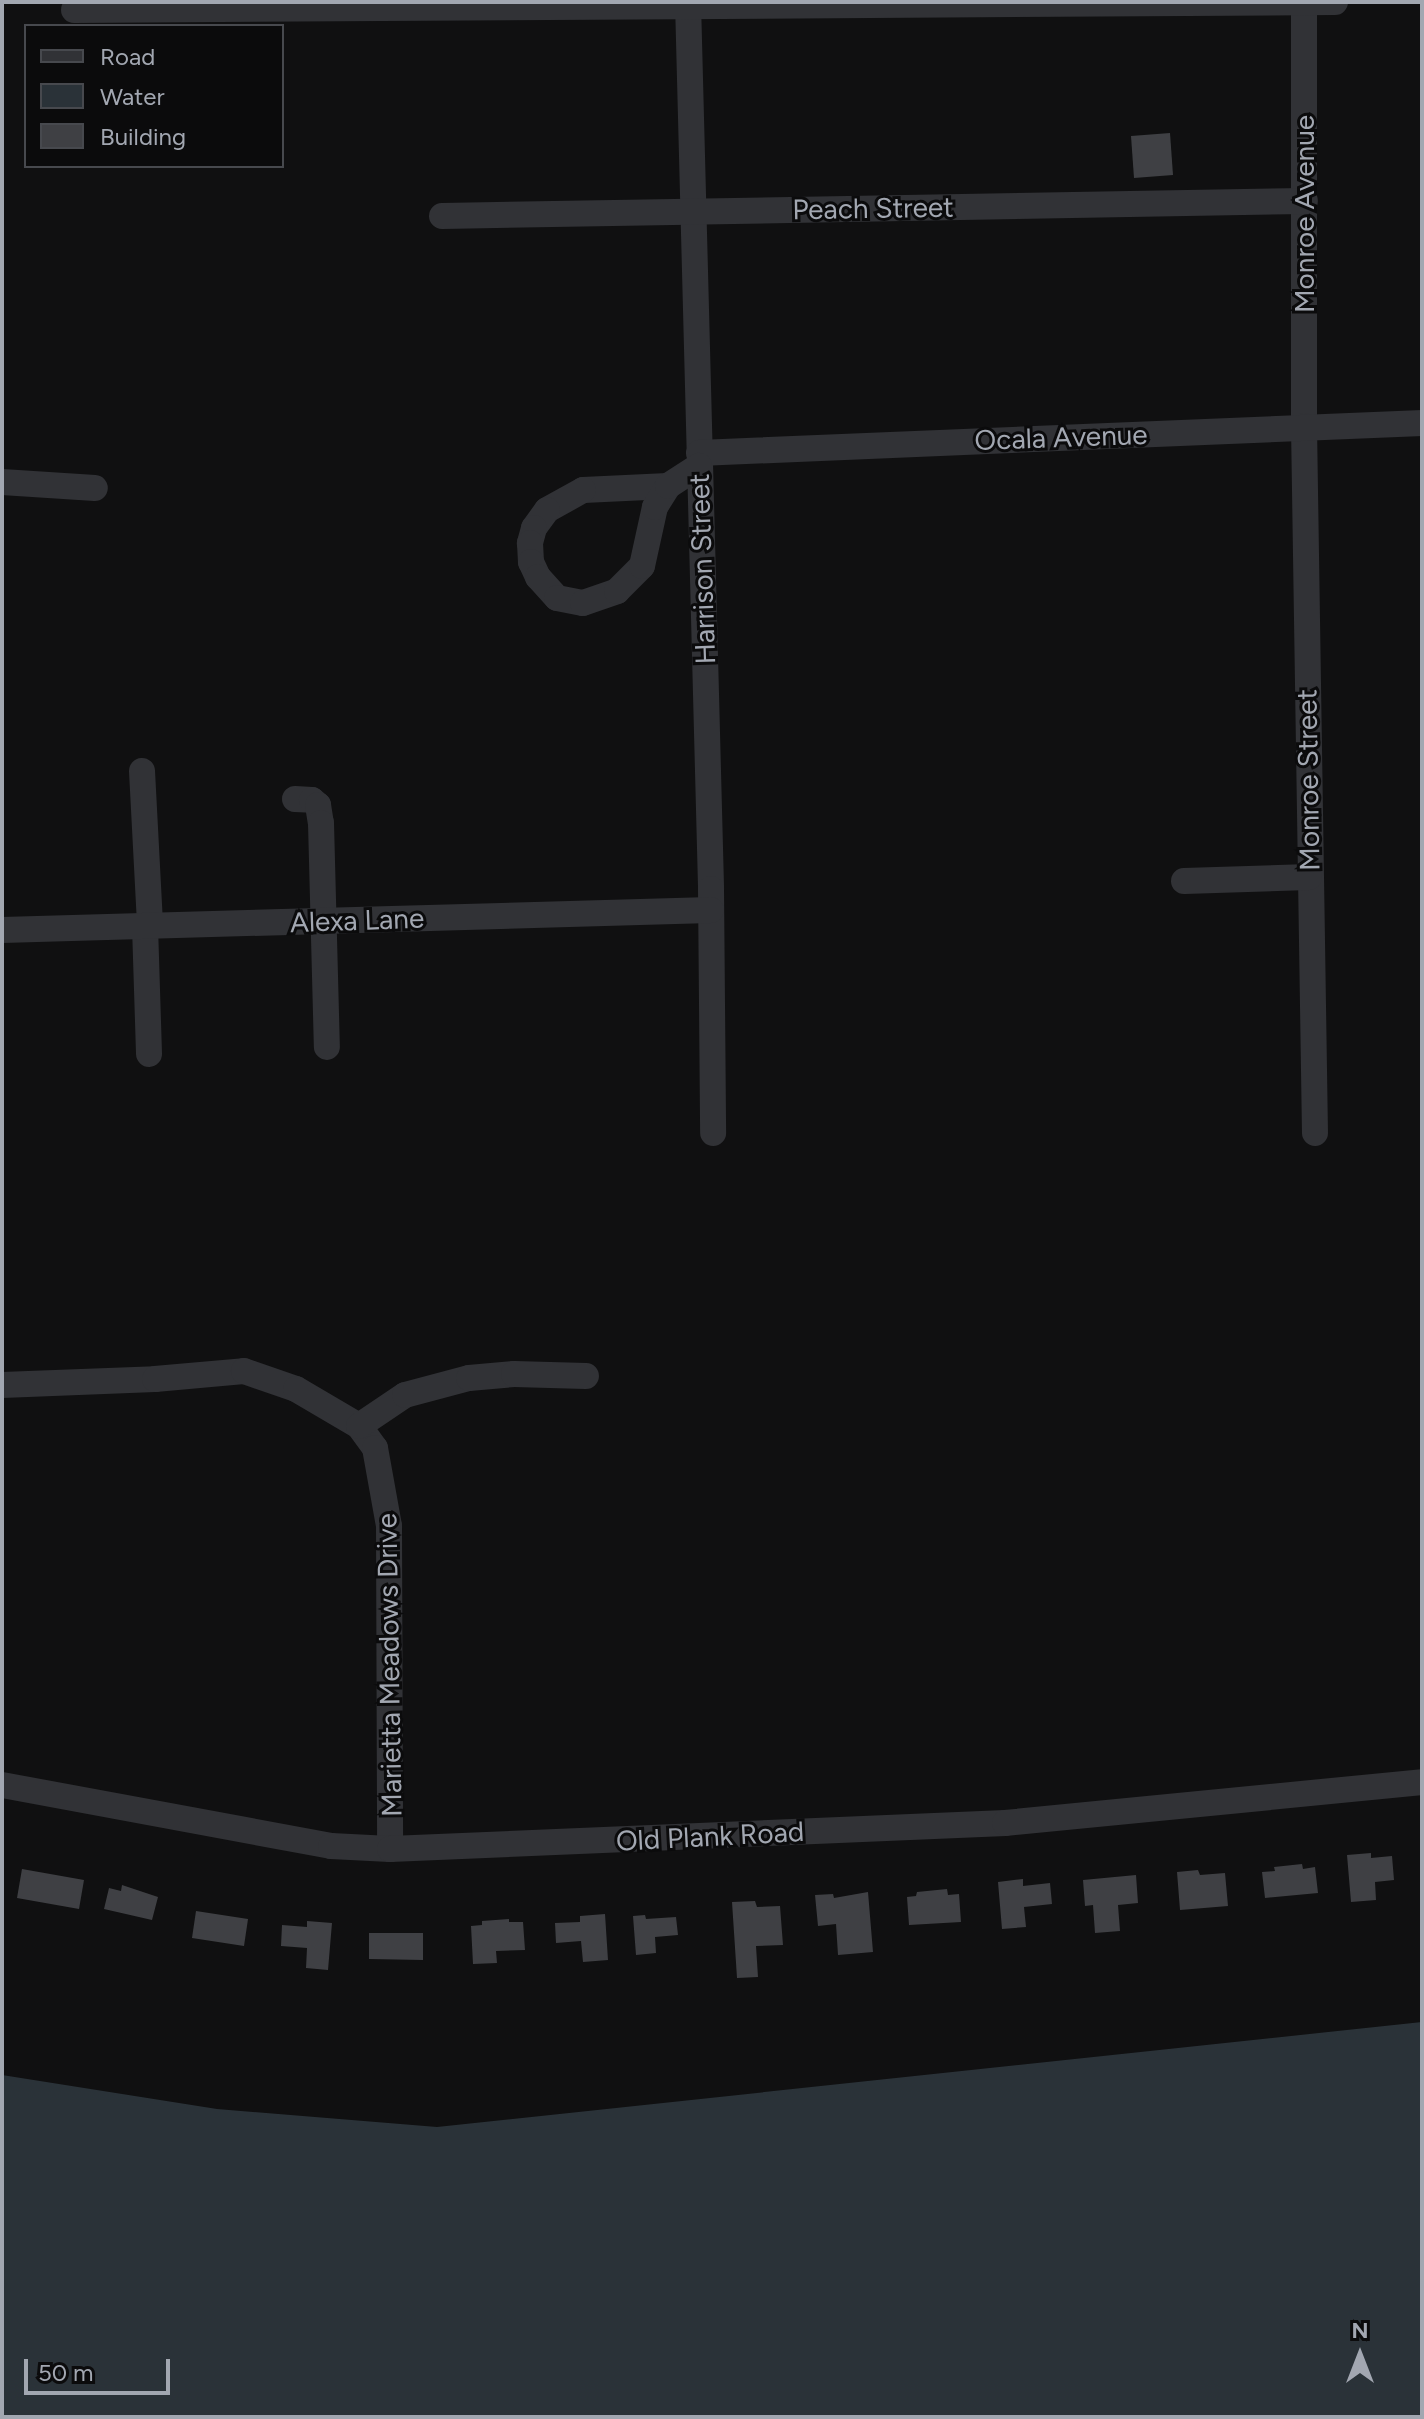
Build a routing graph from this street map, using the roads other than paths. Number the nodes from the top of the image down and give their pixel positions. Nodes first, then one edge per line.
1 (1335, 2) edge
2 (688, 3) edge
3 (1208, 3) edge
4 (1304, 3) edge
5 (74, 10) dead end
6 (1305, 201) junction
7 (693, 214) junction
8 (442, 216) dead end
9 (1422, 423) edge
10 (1304, 426) junction
11 (699, 459) junction
12 (2, 482) edge
13 (668, 486) junction
14 (95, 488) dead end
15 (142, 771) dead end
16 (295, 799) dead end
17 (1309, 877) junction
18 (1184, 881) dead end
19 (711, 910) junction
20 (321, 921) junction
21 (148, 926) junction
22 (2, 930) edge
23 (327, 1047) dead end
24 (149, 1054) dead end
25 (713, 1133) dead end
26 (1315, 1133) dead end
27 (586, 1376) dead end
28 (2, 1385) edge
29 (359, 1426) junction
30 (1422, 1782) edge
31 (2, 1785) edge
32 (390, 1849) junction

1 - 4 street
2 - 3 street
2 - 5 street
2 - 7 street, Harrison Street
3 - 4 street
4 - 6 street, Monroe Avenue
6 - 7 street, Peach Street
6 - 10 street, Monroe Avenue
7 - 8 street, Peach Street
7 - 11 street, Harrison Street
9 - 10 street, Ocala Avenue
10 - 11 street, Ocala Avenue
10 - 17 street, Monroe Street
11 - 13 street
11 - 19 street, Harrison Street
12 - 14 street
13 - 13 street
15 - 21 street
16 - 20 street
17 - 18 street
17 - 26 street, Monroe Street
19 - 20 street, Alexa Lane
19 - 25 street, Harrison Street
20 - 21 street, Alexa Lane
20 - 23 street
21 - 22 street, Alexa Lane
21 - 24 street
27 - 29 street
28 - 29 street
29 - 32 street, Marietta Meadows Drive
30 - 32 street, Old Plank Road
31 - 32 street, Old Plank Road

